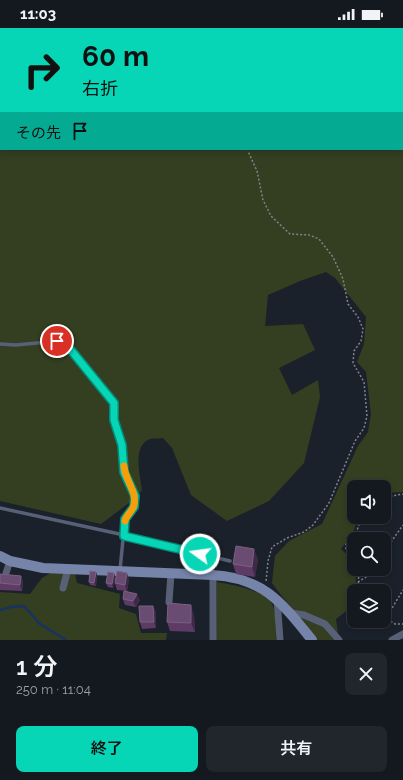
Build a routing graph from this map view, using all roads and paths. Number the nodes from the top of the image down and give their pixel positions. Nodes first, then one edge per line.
1 (247, 150) edge
2 (0, 344) edge
3 (403, 494) edge
4 (391, 495) edge
5 (0, 508) edge
6 (403, 525) edge
7 (124, 536) junction
8 (391, 542) edge
9 (0, 556) edge
10 (10, 561) junction
11 (230, 561) dead end
12 (68, 569) junction
13 (120, 571) junction
14 (6, 573) edge
15 (171, 573) junction
16 (213, 575) junction
17 (358, 576) edge
18 (366, 576) edge
19 (358, 582) joint
20 (63, 588) dead end
21 (265, 590) junction
22 (403, 590) edge
23 (277, 599) junction
24 (169, 602) edge
25 (391, 608) edge
26 (290, 613) junction
27 (391, 621) edge
28 (403, 624) edge
29 (403, 634) edge
30 (213, 640) edge
31 (280, 640) edge
32 (312, 640) edge
33 (339, 640) edge
34 (392, 640) edge

1 - 21 path
2 - 7 lane
3 - 4 path
5 - 7 lane
6 - 8 path
7 - 11 lane
7 - 13 lane
9 - 10 street
10 - 12 street
10 - 14 street
12 - 13 street
12 - 20 street
13 - 15 street
15 - 16 street
15 - 24 street
16 - 21 street
16 - 30 street
17 - 19 path
18 - 19 path
21 - 23 street
22 - 25 path
23 - 26 street
23 - 31 street
26 - 32 street
26 - 33 street
27 - 28 path
29 - 34 street

